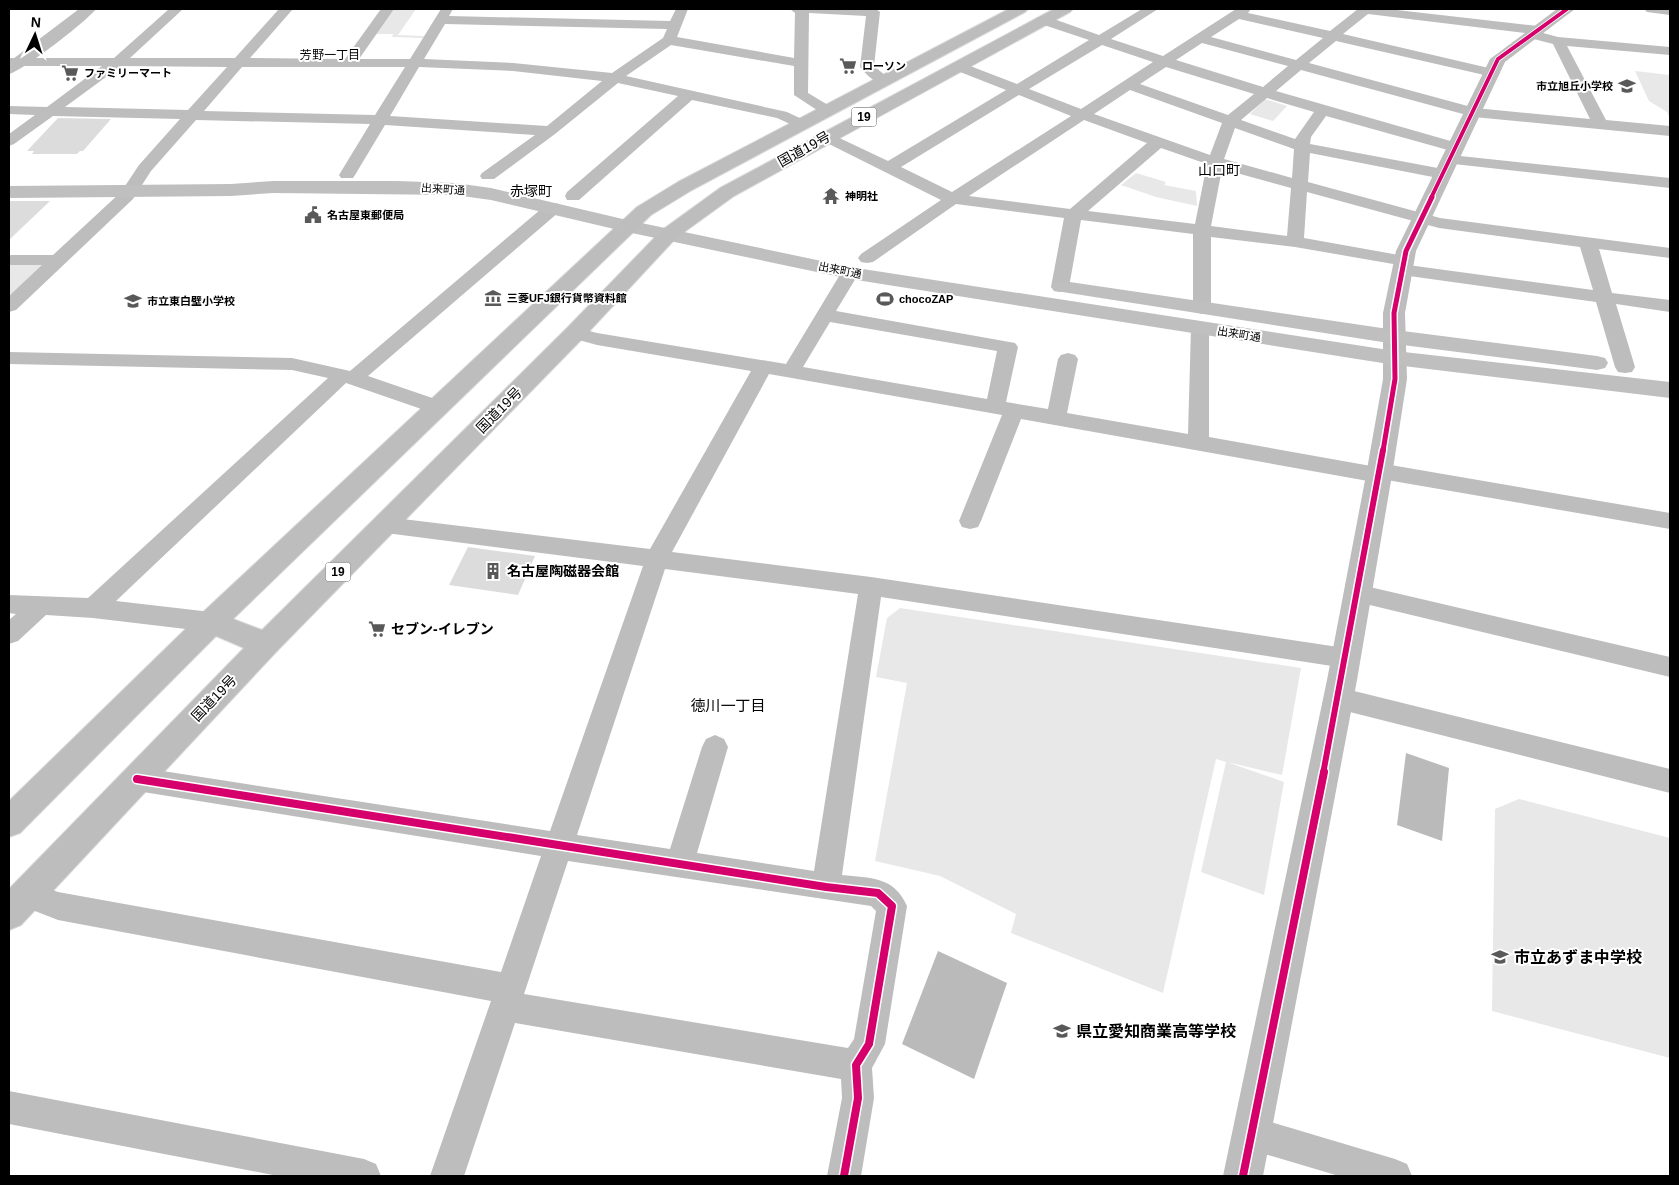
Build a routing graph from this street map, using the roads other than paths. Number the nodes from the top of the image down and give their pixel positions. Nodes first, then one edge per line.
1 (88, 9) edge
2 (176, 9) edge
3 (286, 9) edge
4 (387, 9) edge
5 (682, 9) edge
6 (796, 9) edge
7 (802, 9) edge
8 (1020, 9) edge
9 (1065, 9) edge
10 (1151, 9) edge
11 (1366, 9) edge
12 (1567, 9) edge
13 (1652, 9) edge
14 (1670, 10) edge
15 (1241, 11) edge
16 (444, 14) edge
17 (1043, 20) junction
18 (675, 25) junction
19 (1542, 35) junction
20 (1331, 36) junction
21 (1200, 38) junction
22 (669, 40) junction
23 (1100, 40) junction
24 (1670, 51) edge
25 (119, 61) junction
26 (1163, 61) junction
27 (240, 62) junction
28 (349, 63) junction
29 (801, 63) junction
30 (13, 64) edge
31 (413, 64) junction
32 (1296, 64) junction
33 (960, 67) junction
34 (1493, 73) junction
35 (615, 78) junction
36 (885, 81) junction
37 (1129, 85) junction
38 (1018, 90) junction
39 (1263, 91) junction
40 (690, 94) junction
41 (9, 110) edge
42 (1323, 110) junction
43 (51, 111) junction
44 (828, 111) junction
45 (1474, 112) junction
46 (1083, 115) junction
47 (192, 116) junction
48 (380, 120) junction
49 (1230, 121) junction
50 (801, 124) junction
51 (1601, 124) junction
52 (550, 131) junction
53 (1670, 132) edge
54 (826, 137) junction
55 (9, 141) edge
56 (1158, 142) junction
57 (1303, 147) junction
58 (1450, 161) junction
59 (1216, 162) junction
60 (890, 167) junction
61 (347, 174) junction
62 (488, 176) junction
63 (9, 177) edge
64 (1670, 183) edge
65 (134, 184) junction
66 (1300, 185) junction
67 (9, 192) edge
68 (573, 196) junction
69 (953, 199) junction
70 (553, 208) junction
71 (628, 212) junction
72 (1073, 214) junction
73 (1422, 218) junction
74 (678, 227) junction
75 (1202, 231) junction
76 (1295, 242) junction
77 (1588, 244) junction
78 (1670, 254) edge
79 (867, 258) junction
80 (9, 260) edge
81 (59, 260) junction
82 (1403, 266) junction
83 (850, 273) junction
84 (1060, 287) junction
85 (1604, 298) junction
86 (9, 306) edge
87 (1670, 306) edge
88 (824, 315) junction
89 (1201, 318) junction
90 (575, 333) junction
91 (1395, 348) junction
92 (9, 358) edge
93 (1068, 359) dead end
94 (762, 367) junction
95 (1625, 367) junction
96 (791, 371) junction
97 (1670, 373) edge
98 (349, 377) junction
99 (1670, 390) edge
100 (437, 407) junction
101 (1005, 409) junction
102 (1056, 418) junction
103 (1198, 443) junction
104 (1379, 473) junction
105 (970, 521) dead end
106 (1670, 521) edge
107 (386, 525) junction
108 (657, 558) junction
109 (871, 586) junction
110 (1357, 593) junction
111 (9, 604) edge
112 (42, 605) junction
113 (93, 608) junction
114 (212, 622) junction
115 (9, 634) edge
116 (266, 644) junction
117 (1345, 658) junction
118 (1670, 667) edge
119 (1338, 698) junction
120 (715, 747) dead end
121 (137, 779) junction
122 (1670, 781) edge
123 (9, 822) edge
124 (560, 846) junction
125 (680, 864) junction
126 (826, 887) junction
127 (18, 903) edge
128 (508, 998) junction
129 (856, 1065) junction
130 (9, 1107) edge
131 (1251, 1133) junction
132 (364, 1176) edge
133 (447, 1176) edge
134 (844, 1176) edge
135 (1243, 1176) edge
136 (1395, 1176) edge

1 - 30 main road
2 - 25 street
3 - 27 street
4 - 28 street
5 - 18 street
6 - 7 street
7 - 29 street
7 - 36 street
8 - 36 main road, 国道19号 / 19
9 - 17 main road, 国道19号 / 19
10 - 23 street
11 - 19 street
11 - 20 street
12 - 19 main road
13 - 14 main road
15 - 20 street
15 - 21 street
16 - 18 street
16 - 31 street
17 - 23 street
17 - 33 main road, 国道19号 / 19
18 - 22 street
19 - 24 street
19 - 34 main road
19 - 51 street
20 - 32 street
20 - 34 street
21 - 26 street
21 - 32 street
22 - 29 street
22 - 35 street
23 - 26 street
23 - 38 street
25 - 27 street
25 - 30 street
25 - 43 street
26 - 37 street
26 - 39 street
27 - 28 street
27 - 47 street
28 - 31 street
29 - 44 street
31 - 35 street
31 - 48 street
32 - 39 street
32 - 45 street
33 - 38 street
33 - 54 main road, 国道19号 / 19
34 - 45 main road
35 - 40 street
35 - 52 street
36 - 44 main road, 国道19号 / 19
37 - 46 street
37 - 49 street
38 - 46 street
38 - 60 street
39 - 42 street
39 - 49 street
40 - 50 street
40 - 68 street
41 - 43 street
42 - 57 street
42 - 58 street
43 - 47 street
43 - 55 street
44 - 50 main road, 国道19号 / 19
45 - 51 street
45 - 58 main road
46 - 56 street
46 - 69 street
47 - 48 street
47 - 65 street
48 - 52 street
48 - 61 street
49 - 57 street
49 - 59 street
50 - 71 main road, 国道19号 / 19
51 - 53 street
52 - 62 street
54 - 60 street
54 - 74 main road, 国道19号 / 19
56 - 59 street
56 - 72 street
57 - 58 street
57 - 66 street
58 - 64 street
58 - 73 main road
59 - 66 street
59 - 75 street
60 - 69 street
61 - 62 main road, 出来町通
61 - 65 main road, 出来町通
62 - 68 main road, 出来町通
63 - 65 main road, 出来町通
65 - 67 main road, 出来町通
65 - 70 main road, 出来町通
65 - 81 street
66 - 73 street
66 - 76 street
68 - 71 main road, 出来町通
69 - 72 street
69 - 79 street
70 - 71 main road, 出来町通
70 - 98 street
71 - 74 main road, 出来町通
71 - 100 main road, 国道19号 / 19
72 - 75 street
72 - 84 street
73 - 77 street
73 - 82 main road
74 - 79 main road, 出来町通
74 - 83 main road, 出来町通
74 - 90 main road, 国道19号 / 19
75 - 76 street
75 - 89 street
76 - 82 street
77 - 78 street
77 - 85 street
79 - 84 main road, 出来町通
80 - 81 street
81 - 86 street
82 - 85 street
82 - 91 main road
83 - 88 street
83 - 89 main road, 出来町通
84 - 89 main road, 出来町通
85 - 87 street
85 - 95 street
88 - 96 street
88 - 101 street
89 - 91 main road, 出来町通
89 - 103 street
90 - 94 street
90 - 107 main road, 国道19号 / 19
91 - 95 main road, 出来町通
91 - 99 main road, 出来町通
91 - 104 main road
92 - 98 street
93 - 102 street
94 - 96 street
94 - 108 street
95 - 97 main road, 出来町通
96 - 101 street
98 - 100 street
98 - 113 street
100 - 114 main road, 国道19号 / 19
101 - 102 street
101 - 105 street
102 - 103 street
103 - 104 street
104 - 106 street
104 - 110 main road
107 - 108 street
107 - 116 main road, 国道19号 / 19
108 - 109 street
108 - 124 street
109 - 117 street
109 - 126 street
110 - 117 main road
110 - 118 street
111 - 112 street
112 - 113 street
112 - 115 street
113 - 114 street
114 - 116 main road
114 - 123 main road, 国道19号 / 19
116 - 121 main road, 国道19号 / 19
117 - 119 main road
119 - 122 street
119 - 131 main road
120 - 125 street
121 - 124 street
121 - 127 main road, 国道19号 / 19
124 - 125 street
124 - 128 street
125 - 126 street
126 - 129 street
127 - 128 street
128 - 129 street
128 - 133 street
129 - 134 street
130 - 132 street
131 - 135 main road
131 - 136 street

